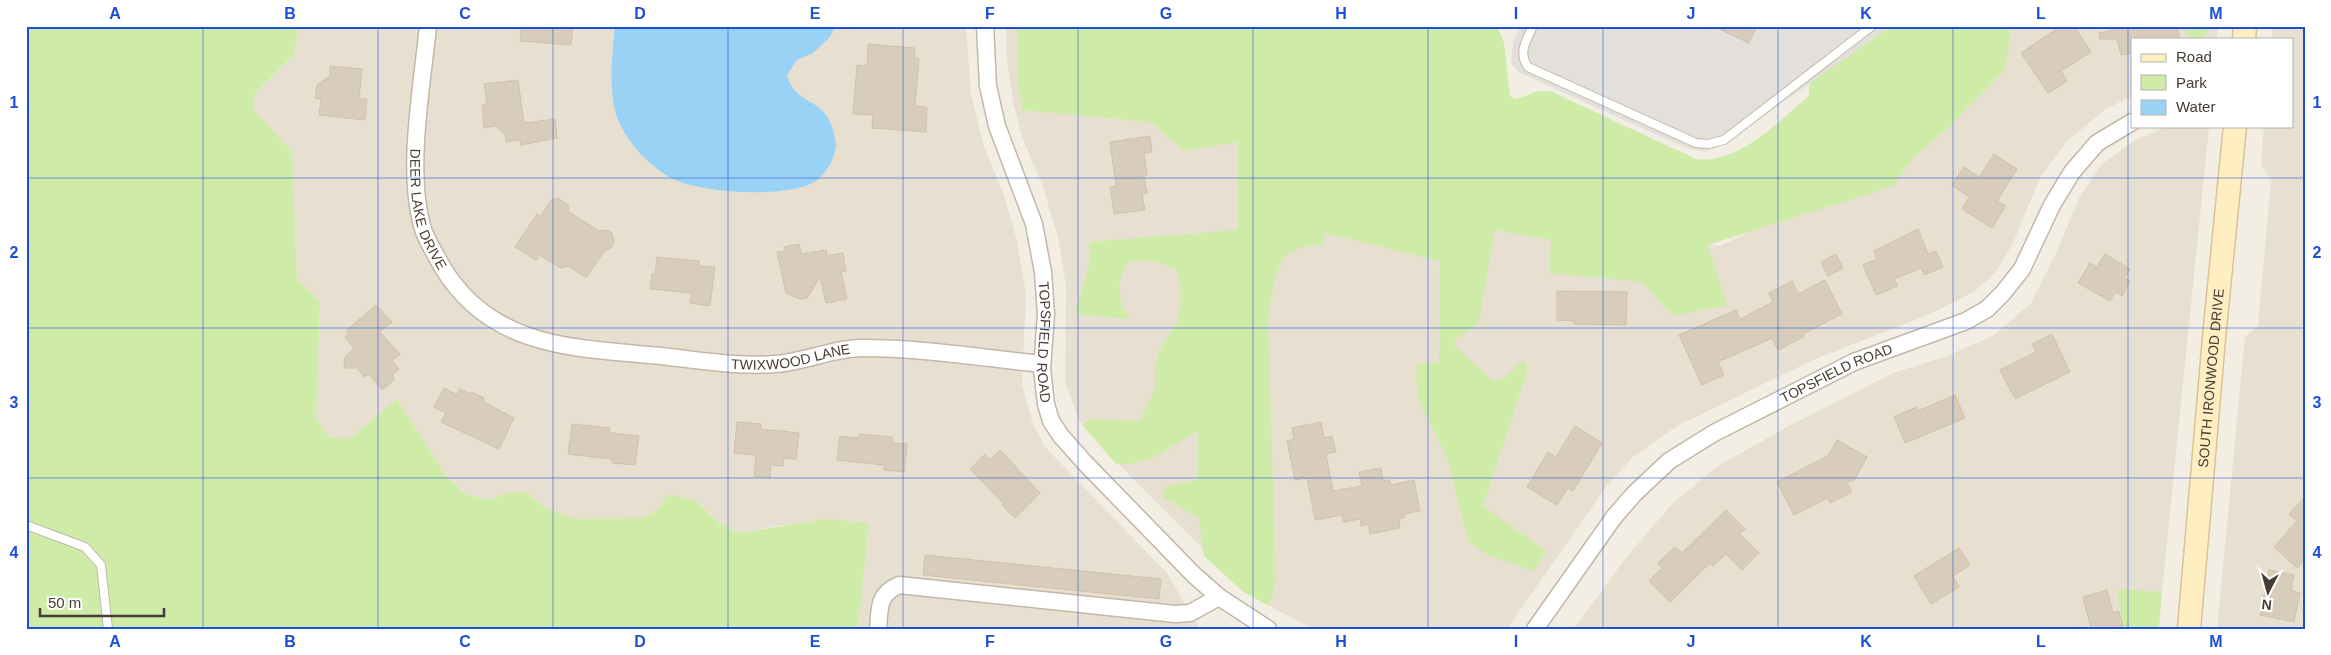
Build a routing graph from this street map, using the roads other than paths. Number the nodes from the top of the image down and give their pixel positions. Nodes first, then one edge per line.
1 (428, 26) edge
2 (985, 26) edge
3 (1533, 26) edge
4 (1872, 26) edge
5 (2131, 123) edge
6 (2235, 128) edge
7 (540, 341) joint
8 (1042, 364) junction
9 (26, 525) edge
10 (1219, 597) junction
11 (108, 629) edge
12 (878, 629) edge
13 (1268, 629) edge
14 (1535, 629) edge
15 (2189, 629) edge

1 - 7 street, DEER LAKE DRIVE
2 - 8 street, TOPSFIELD ROAD
3 - 4 lane
5 - 14 street, TOPSFIELD ROAD
6 - 15 main road, SOUTH IRONWOOD DRIVE
7 - 8 street, TWIXWOOD LANE
8 - 10 street, TOPSFIELD ROAD
9 - 11 lane
10 - 12 street
10 - 13 street, TOPSFIELD ROAD

